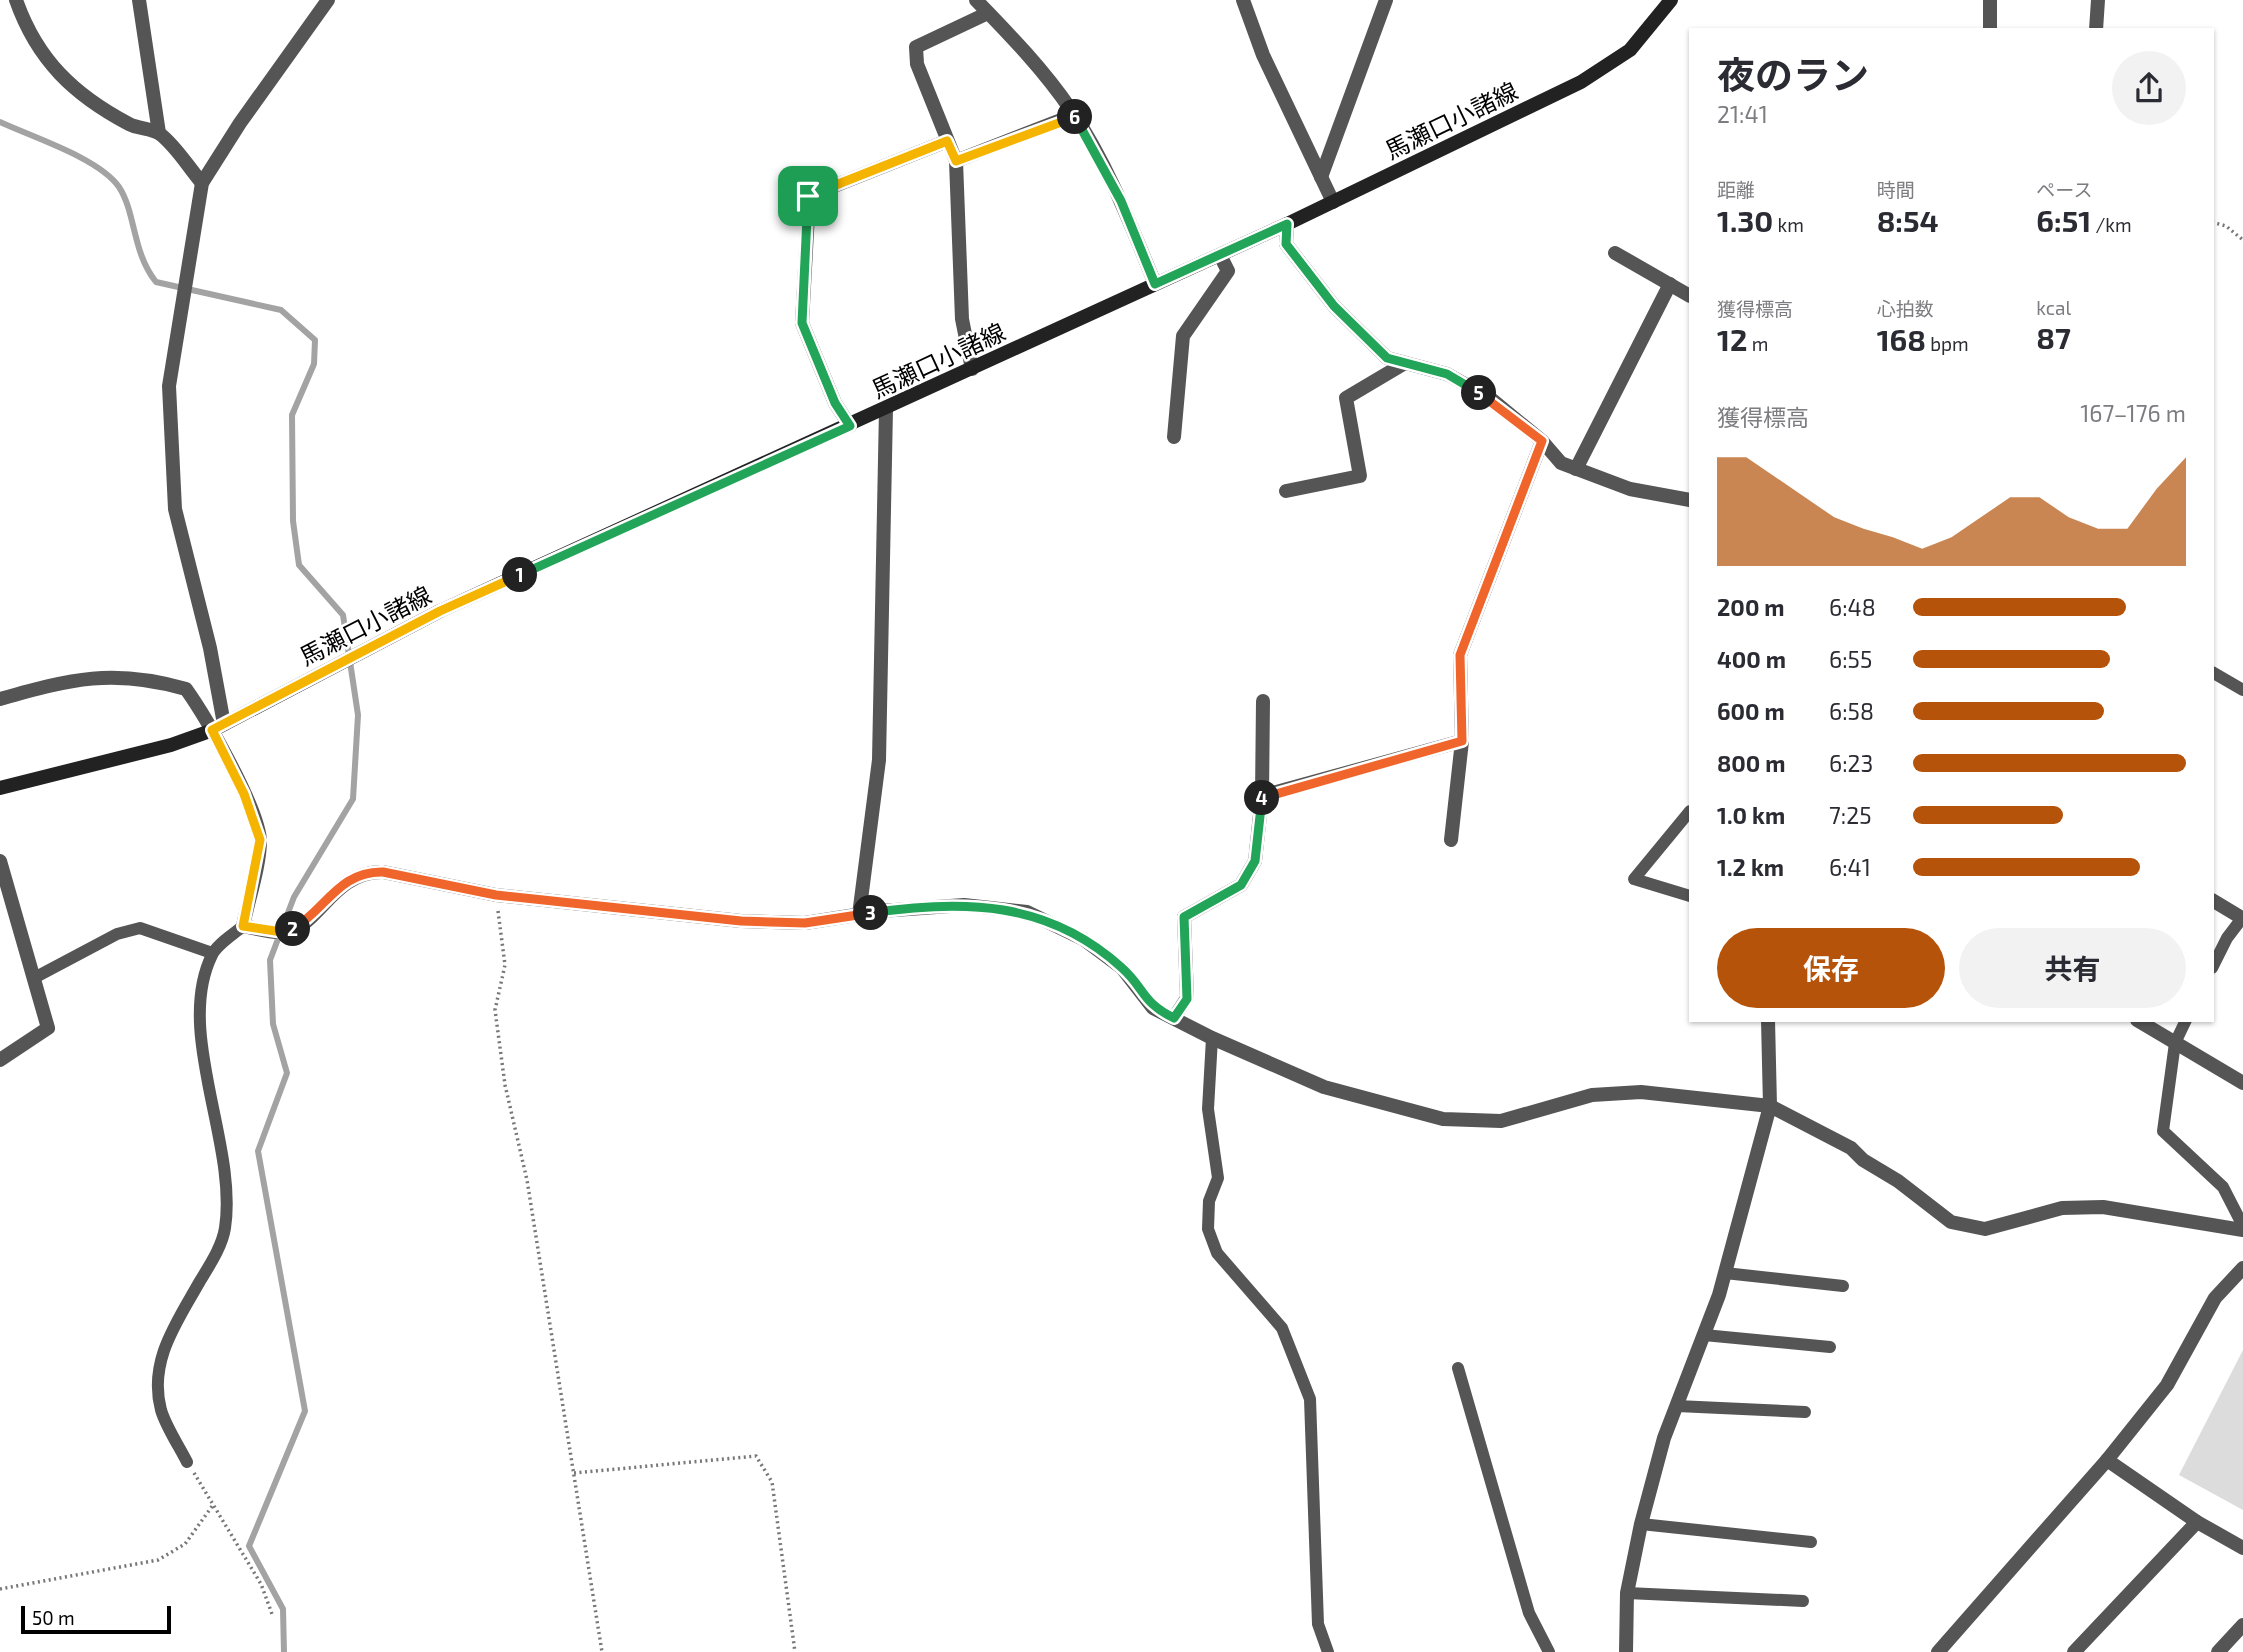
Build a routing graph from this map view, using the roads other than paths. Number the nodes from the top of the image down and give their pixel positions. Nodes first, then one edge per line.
1 (16, 0) edge
2 (139, 0) edge
3 (328, 0) edge
4 (976, 0) edge
5 (1243, 0) edge
6 (1386, 0) edge
7 (1671, 0) edge
8 (1990, 0) edge
9 (2098, 0) edge
10 (988, 13) junction
11 (1990, 28) edge
12 (2096, 28) edge
13 (1074, 116) junction
14 (159, 133) junction
15 (947, 141) junction
16 (956, 161) junction
17 (1321, 177) junction
18 (202, 183) junction
19 (1333, 202) junction
20 (1287, 224) junction
21 (1615, 253) dead end
22 (1220, 255) junction
23 (1155, 284) junction
24 (1670, 284) junction
25 (1689, 295) edge
26 (1405, 363) junction
27 (972, 369) junction
28 (886, 409) junction
29 (850, 426) junction
30 (1174, 436) dead end
31 (1542, 441) junction
32 (1576, 469) junction
33 (1286, 491) dead end
34 (1689, 500) edge
35 (2214, 673) edge
36 (2243, 690) edge
37 (0, 699) edge
38 (1263, 701) dead end
39 (218, 727) junction
40 (1462, 741) junction
41 (0, 788) edge
42 (1262, 796) junction
43 (1689, 812) edge
44 (1451, 840) dead end
45 (0, 861) edge
46 (1689, 896) edge
47 (2214, 901) edge
48 (859, 915) junction
49 (2242, 918) edge
50 (243, 926) junction
51 (212, 953) junction
52 (2214, 964) edge
53 (34, 978) junction
54 (1174, 1018) junction
55 (1768, 1022) edge
56 (2140, 1022) edge
57 (2185, 1022) edge
58 (1212, 1038) junction
59 (2175, 1043) junction
60 (0, 1060) edge
61 (2243, 1083) edge
62 (1770, 1106) junction
63 (2243, 1228) edge
64 (2243, 1268) edge
65 (1726, 1273) junction
66 (1843, 1286) dead end
67 (1704, 1335) junction
68 (1830, 1348) dead end
69 (1458, 1368) dead end
70 (1677, 1406) junction
71 (1805, 1412) dead end
72 (2107, 1460) junction
73 (187, 1462) road end
74 (2197, 1522) junction
75 (1641, 1524) junction
76 (1811, 1542) dead end
77 (2243, 1548) edge
78 (1627, 1593) junction
79 (1803, 1601) dead end
80 (2243, 1625) edge
81 (1328, 1652) edge
82 (1549, 1652) edge
83 (1626, 1652) edge
84 (1938, 1652) edge
85 (2074, 1652) edge
86 (2218, 1652) edge

1 - 14 street
2 - 14 street
3 - 18 street
4 - 10 street
5 - 17 street
6 - 17 street
7 - 19 main road, 馬瀬口小諸線
8 - 11 street
9 - 12 street
10 - 13 street
10 - 15 street
13 - 16 street
13 - 23 street
14 - 18 street
15 - 16 street
15 - 29 street
16 - 27 street
17 - 19 street
18 - 39 street
19 - 20 main road, 馬瀬口小諸線
20 - 22 main road, 馬瀬口小諸線
20 - 26 street
21 - 24 street
22 - 23 main road, 馬瀬口小諸線
22 - 30 street
23 - 27 main road, 馬瀬口小諸線
24 - 25 street
24 - 32 street
26 - 31 street
26 - 33 street
27 - 28 main road, 馬瀬口小諸線
28 - 29 main road, 馬瀬口小諸線
28 - 48 street
29 - 39 main road, 馬瀬口小諸線
31 - 32 street
31 - 40 street
32 - 34 street
35 - 36 lane
37 - 39 street
38 - 42 street
39 - 41 main road, 馬瀬口小諸線
39 - 50 street
40 - 42 street
40 - 44 street
42 - 54 street
43 - 46 lane
45 - 53 street
47 - 49 street
48 - 50 street
48 - 54 street
49 - 52 lane
50 - 51 lane
51 - 53 lane
51 - 73 lane
53 - 60 street
54 - 58 street
55 - 62 street
56 - 59 street
57 - 59 lane
58 - 62 street
58 - 81 lane
59 - 61 street
59 - 63 lane
62 - 63 street
62 - 65 street
64 - 72 street
65 - 66 lane
65 - 67 street
67 - 68 lane
67 - 70 street
69 - 82 lane
70 - 71 lane
70 - 75 street
72 - 74 street
72 - 84 street
74 - 77 street
74 - 85 street
75 - 76 lane
75 - 78 street
78 - 79 lane
78 - 83 street
80 - 86 street

